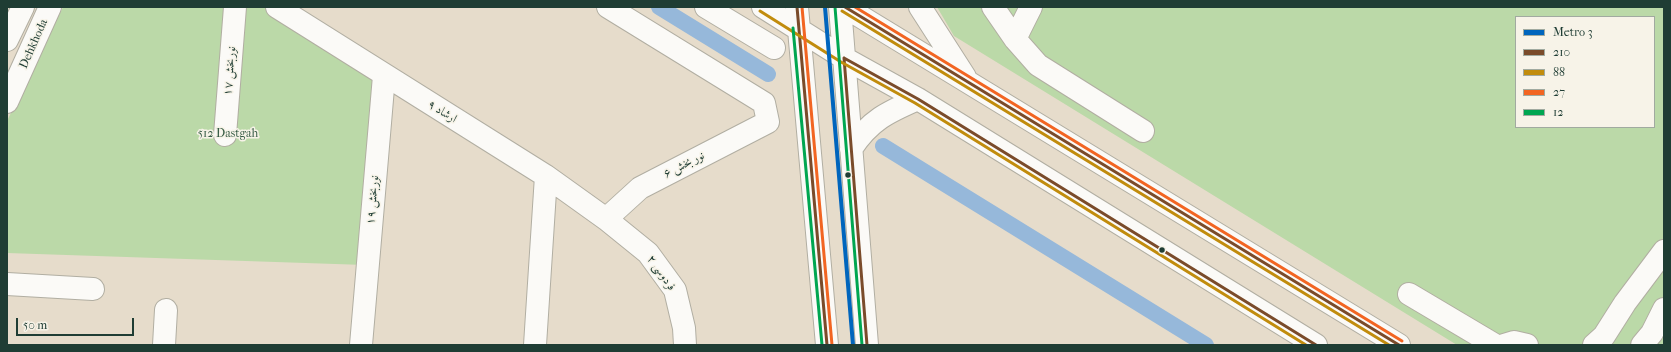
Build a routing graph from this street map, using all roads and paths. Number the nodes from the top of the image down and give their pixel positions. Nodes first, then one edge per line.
1 (23, 7) edge
2 (50, 7) edge
3 (235, 7) edge
4 (277, 7) edge
5 (608, 7) edge
6 (706, 7) edge
7 (763, 7) edge
8 (797, 7) edge
9 (840, 7) edge
10 (845, 7) edge
11 (920, 7) edge
12 (993, 7) edge
13 (1032, 7) edge
14 (798, 28) junction
15 (1015, 39) junction
16 (7, 40) edge
17 (774, 48) dead end
18 (844, 58) junction
19 (384, 76) junction
20 (968, 81) junction
21 (918, 99) junction
22 (7, 102) edge
23 (1143, 131) dead end
24 (225, 135) dead end
25 (851, 148) junction
26 (546, 176) junction
27 (606, 219) junction
28 (1664, 251) edge
29 (7, 284) edge
30 (93, 288) dead end
31 (1409, 294) dead end
32 (1664, 309) edge
33 (166, 310) dead end
34 (362, 335) edge
35 (164, 345) edge
36 (535, 345) edge
37 (685, 345) edge
38 (827, 345) edge
39 (867, 345) edge
40 (1316, 345) edge
41 (1399, 345) edge
42 (1495, 345) edge
43 (1504, 345) edge
44 (1527, 345) edge
45 (1594, 345) edge
46 (1642, 345) edge

1 - 16 main road
2 - 22 main road, Dehkhoda
3 - 24 main road, نوربخش ۱۷
4 - 19 main road, ارشاد ۹
5 - 27 main road, نور بخش ۶
6 - 17 main road
7 - 14 main road
8 - 14 main road
9 - 18 main road
10 - 20 main road
11 - 20 main road
12 - 15 main road
13 - 15 main road
14 - 18 main road
14 - 38 main road
15 - 23 main road
18 - 21 main road
18 - 25 main road
19 - 26 main road, ارشاد ۹
19 - 34 main road, نوربخش ۱۹
20 - 41 main road
21 - 25 main road
21 - 40 main road
25 - 39 main road
26 - 27 main road, ارشاد ۹
26 - 36 main road
27 - 37 main road, فردوسی ۲
28 - 45 main road
29 - 30 main road
31 - 42 main road
32 - 46 main road
33 - 35 main road
43 - 44 main road

